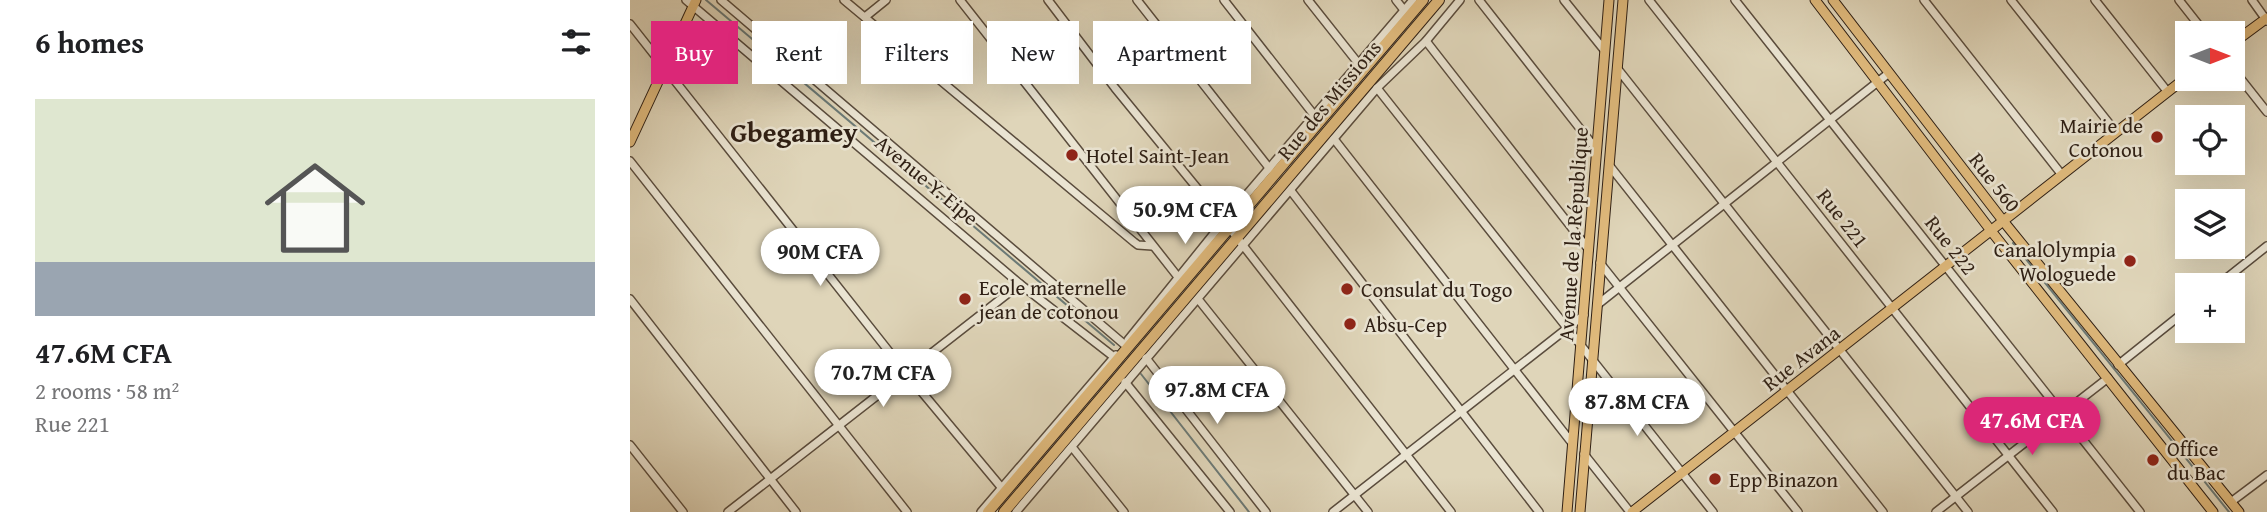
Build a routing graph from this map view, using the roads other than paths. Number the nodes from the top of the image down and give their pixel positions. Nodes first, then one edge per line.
1 (721, 0) edge
2 (844, 0) edge
3 (960, 0) edge
4 (1048, 0) edge
5 (1137, 0) edge
6 (1224, 0) edge
7 (1308, 0) edge
8 (1396, 0) edge
9 (1413, 0) edge
10 (1423, 0) edge
11 (1439, 0) edge
12 (1460, 0) edge
13 (1479, 0) edge
14 (1564, 0) edge
15 (1609, 0) edge
16 (1623, 0) edge
17 (1649, 0) edge
18 (1735, 0) edge
19 (1815, 0) edge
20 (1833, 0) edge
21 (1924, 0) edge
22 (2011, 0) edge
23 (2095, 0) edge
24 (2179, 0) edge
25 (2252, 0) edge
26 (881, 1) edge
27 (692, 2) edge
28 (1404, 10) junction
29 (865, 17) junction
30 (2266, 19) edge
31 (684, 21) edge
32 (2196, 21) edge
33 (630, 24) edge
34 (2245, 34) edge
35 (1426, 41) junction
36 (1605, 51) junction
37 (651, 52) edge
38 (1358, 64) junction
39 (1617, 68) junction
40 (1889, 73) junction
41 (1878, 81) junction
42 (657, 84) edge
43 (676, 84) edge
44 (2175, 85) edge
45 (2245, 85) edge
46 (1377, 88) junction
47 (2167, 91) junction
48 (2267, 113) edge
49 (1314, 115) junction
50 (1830, 120) junction
51 (2116, 132) junction
52 (1334, 139) junction
53 (630, 142) edge
54 (1596, 149) junction
55 (630, 161) edge
56 (1777, 162) junction
57 (1608, 164) junction
58 (1270, 169) junction
59 (2062, 175) junction
60 (1290, 191) junction
61 (1724, 204) junction
62 (2004, 222) junction
63 (1227, 225) junction
64 (1992, 232) junction
65 (1240, 243) junction
66 (1672, 245) junction
67 (1152, 246) junction
68 (2267, 246) edge
69 (1590, 251) junction
70 (1600, 262) junction
71 (1946, 267) junction
72 (2233, 273) edge
73 (1178, 277) junction
74 (1020, 284) junction
75 (1619, 287) junction
76 (630, 299) edge
77 (1198, 299) junction
78 (1597, 305) junction
79 (1893, 309) junction
80 (1585, 314) junction
81 (2175, 319) edge
82 (1568, 328) junction
83 (1125, 345) junction
84 (1582, 347) junction
85 (1840, 350) junction
86 (1114, 357) junction
87 (1146, 358) junction
88 (1593, 360) junction
89 (2118, 365) junction
90 (1514, 370) junction
91 (906, 373) junction
92 (2108, 378) junction
93 (1125, 382) junction
94 (1787, 391) junction
95 (1460, 412) junction
96 (2063, 415) junction
97 (838, 426) junction
98 (1735, 432) junction
99 (1572, 443) junction
100 (630, 445) edge
101 (1072, 447) junction
102 (1584, 453) junction
103 (1406, 455) junction
104 (2009, 457) junction
105 (1682, 473) junction
106 (2267, 475) edge
107 (772, 478) junction
108 (1001, 487) junction
109 (1355, 495) junction
110 (1956, 496) junction
111 (2231, 502) junction
112 (683, 512) edge
113 (728, 512) edge
114 (796, 512) edge
115 (907, 512) edge
116 (981, 512) edge
117 (988, 512) edge
118 (1004, 512) edge
119 (1016, 512) edge
120 (1124, 512) edge
121 (1230, 512) edge
122 (1266, 512) edge
123 (1333, 512) edge
124 (1368, 512) edge
125 (1451, 512) edge
126 (1539, 512) edge
127 (1567, 512) edge
128 (1580, 512) edge
129 (1631, 512) edge
130 (1713, 512) edge
131 (1798, 512) edge
132 (1883, 512) edge
133 (1937, 512) edge
134 (1968, 512) edge
135 (2053, 512) edge
136 (2140, 512) edge
137 (2213, 512) edge
138 (2239, 512) edge

1 - 83 street, Avenue Y. Eipe
2 - 29 street
3 - 67 street
4 - 63 street
5 - 58 street
6 - 49 street
7 - 38 street
8 - 28 street
9 - 28 street
10 - 63 highway, Rue des Missions
11 - 65 highway, Rue des Missions
12 - 35 street
13 - 54 street
14 - 36 street
15 - 36 main road, Avenue de la République
16 - 39 main road, Avenue de la République
17 - 56 street, Rue 221
18 - 50 street, Rue 222
19 - 41 main road, Rue 560
20 - 40 main road, Rue 560
21 - 59 street
22 - 51 street
23 - 47 street
24 - 32 street
25 - 30 street
26 - 29 street
27 - 31 main road
27 - 74 street, Avenue Y. Eipe
28 - 38 street
29 - 67 street
30 - 34 main road
33 - 37 street
35 - 46 street
35 - 69 street
36 - 54 main road, Avenue de la République
38 - 49 street
39 - 57 main road, Avenue de la République
39 - 61 street
40 - 41 street
40 - 62 main road, Rue 560
41 - 50 street
41 - 64 main road, Rue 560
42 - 53 main road
43 - 91 street
44 - 47 main road, Rue Avana
45 - 48 street
46 - 52 street
46 - 82 street
47 - 51 main road, Rue Avana
49 - 58 street
50 - 56 street
50 - 71 street, Rue 222
51 - 59 main road, Rue Avana
52 - 60 street
52 - 90 street
54 - 69 main road, Avenue de la République
55 - 97 street
56 - 61 street
56 - 79 street, Rue 221
57 - 66 street
57 - 70 main road, Avenue de la République
58 - 63 street
59 - 62 main road, Rue Avana
60 - 65 street
60 - 95 street
61 - 66 street
61 - 85 street
62 - 64 main road, Rue Avana
62 - 89 main road, Rue 560
63 - 65 street
63 - 73 street
63 - 117 highway, Rue des Missions
64 - 71 main road, Rue Avana
64 - 92 main road, Rue 560
65 - 77 street
65 - 103 street
65 - 118 highway, Rue des Missions
66 - 75 street
66 - 94 street
67 - 73 street
68 - 72 street
69 - 80 main road, Avenue de la République
70 - 75 street
70 - 78 main road, Avenue de la République
71 - 79 main road, Rue Avana
71 - 96 street, Rue 222
73 - 83 street
74 - 86 street, Avenue Y. Eipe
74 - 91 street
75 - 78 street
75 - 98 street
76 - 107 street
77 - 87 street
77 - 109 street
78 - 88 main road, Avenue de la République
79 - 85 main road, Rue Avana
79 - 104 street, Rue 221
80 - 82 street
80 - 84 main road, Avenue de la République
81 - 89 street
82 - 84 street
82 - 90 street
83 - 86 street
84 - 88 street
84 - 99 main road, Avenue de la République
85 - 94 main road, Rue Avana
85 - 110 street
86 - 108 street
87 - 93 street
87 - 122 street
88 - 102 main road, Avenue de la République
88 - 105 street
89 - 111 main road, Rue 560
90 - 95 street
90 - 99 street
91 - 97 street
91 - 108 street
92 - 96 street
92 - 137 main road, Rue 560
93 - 101 street
93 - 121 street
94 - 98 main road, Rue Avana
94 - 132 street
95 - 103 street
95 - 126 street
96 - 104 street
96 - 136 street, Rue 222
97 - 107 street
97 - 115 street
98 - 105 main road, Rue Avana
98 - 131 street
99 - 127 main road, Avenue de la République
100 - 112 street
101 - 119 street
101 - 120 street
102 - 128 main road, Avenue de la République
102 - 129 street
103 - 109 street
103 - 125 street
104 - 110 street
104 - 135 street, Rue 221
105 - 129 main road, Rue Avana
105 - 130 street
106 - 111 street
107 - 113 street
107 - 114 street
108 - 116 street
109 - 123 street
109 - 124 street
110 - 133 street
110 - 134 street
111 - 138 main road, Rue 560

